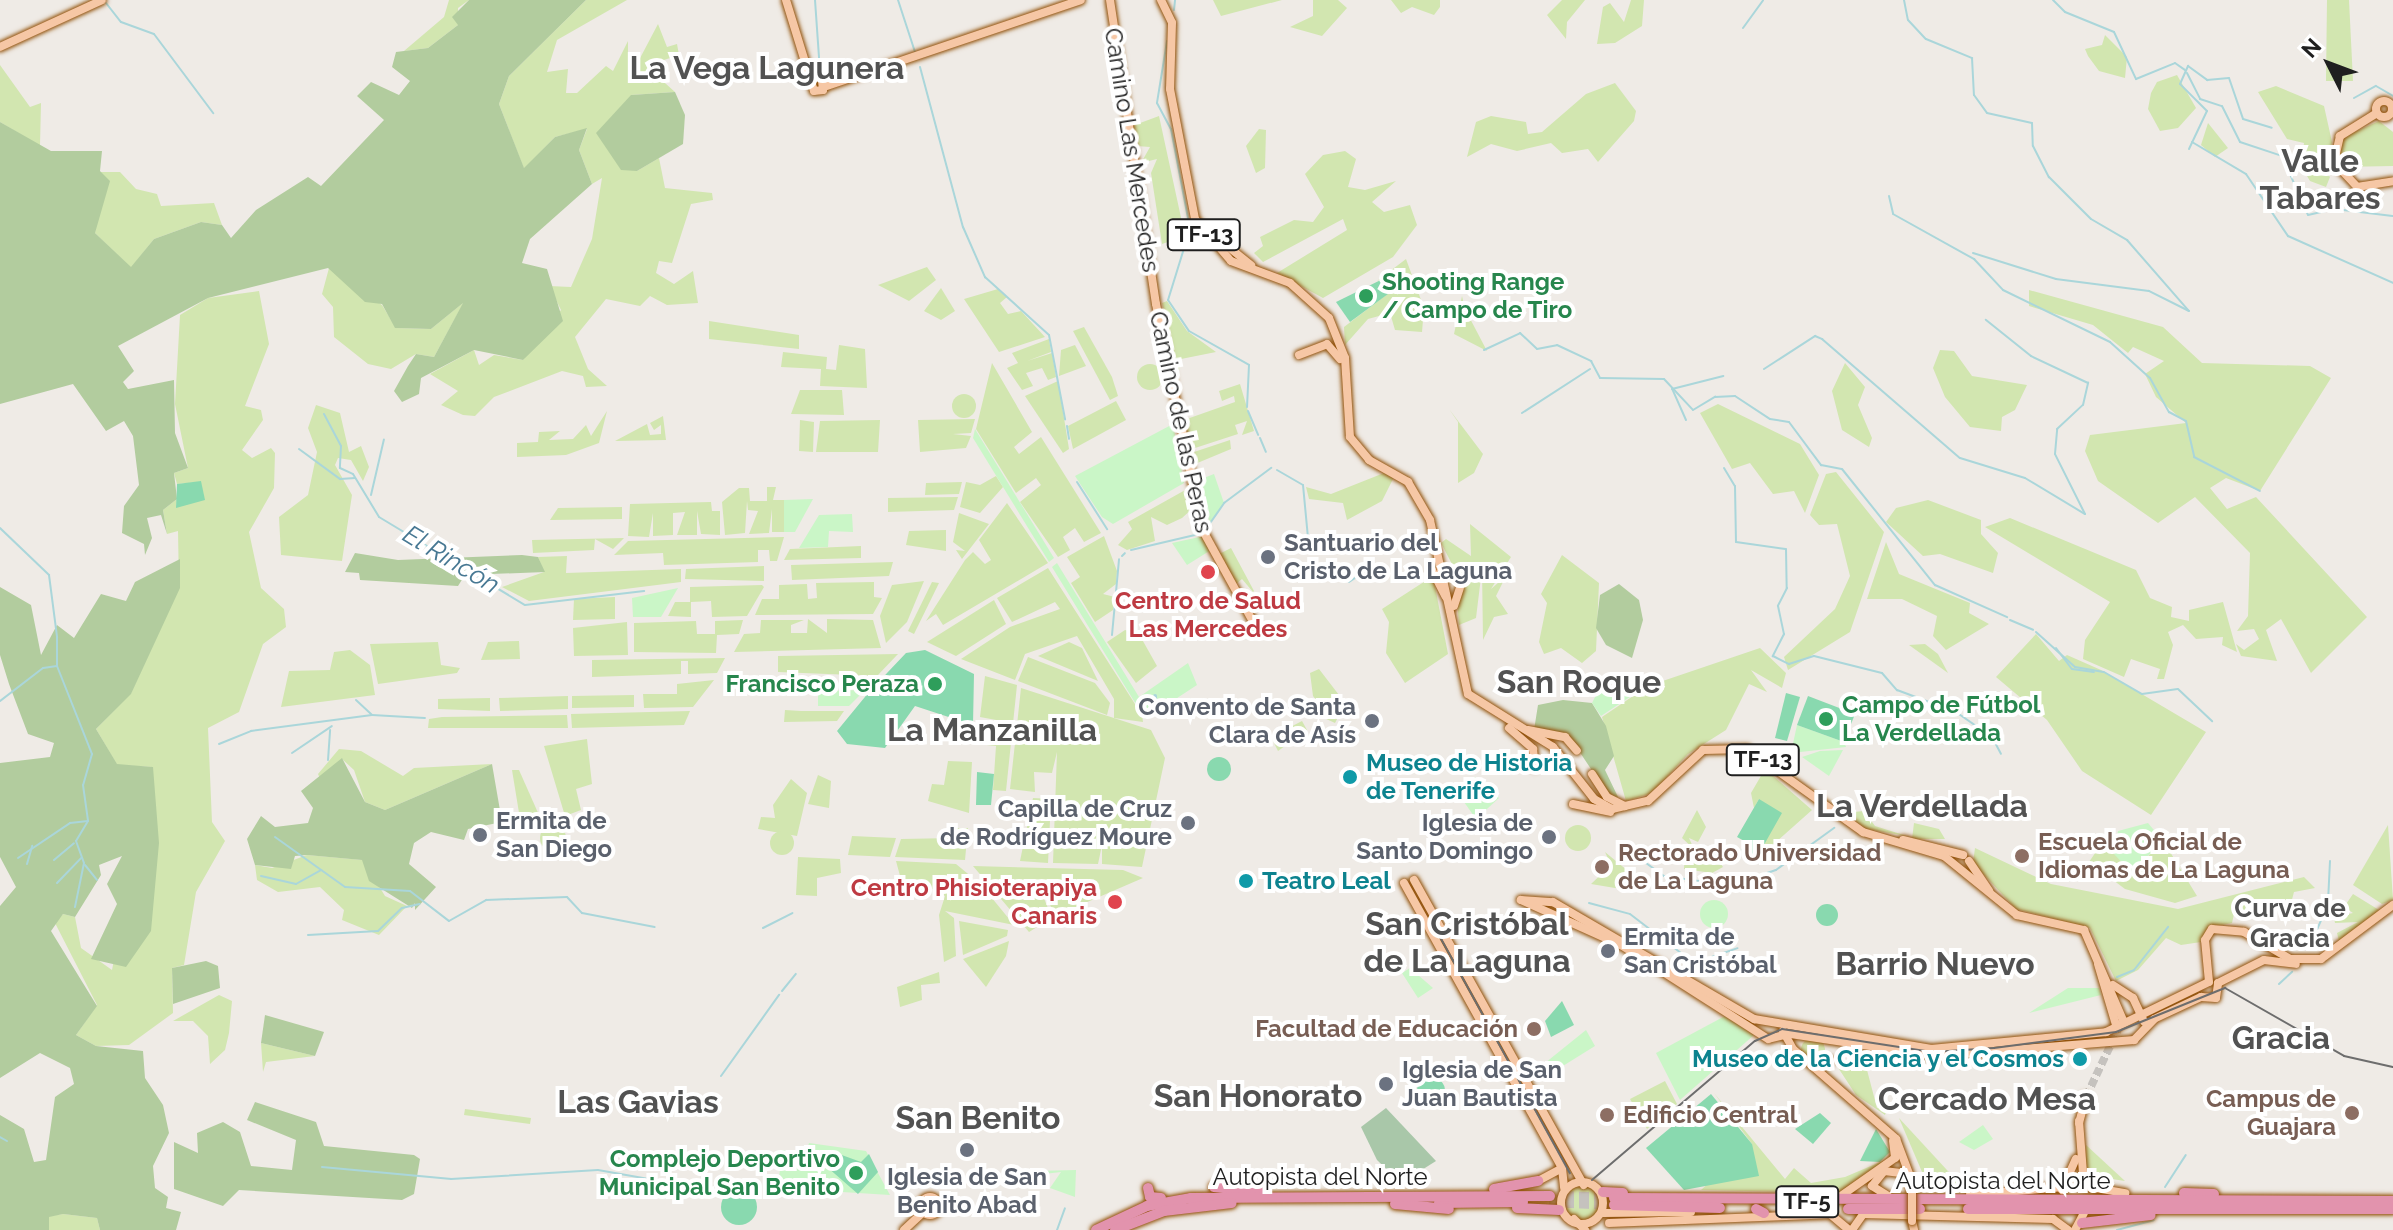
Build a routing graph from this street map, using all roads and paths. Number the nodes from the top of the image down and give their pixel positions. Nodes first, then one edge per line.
1 (102, 0) edge
2 (786, 0) edge
3 (1081, 0) edge
4 (1161, 0) edge
5 (1109, 1) edge
6 (0, 47) edge
7 (2392, 105) edge
8 (2393, 181) edge
9 (1231, 249) dead end
10 (1262, 272) junction
11 (1155, 298) joint
12 (1299, 355) dead end
13 (1346, 404) junction
14 (1432, 570) dead end
15 (1460, 588) dead end
16 (1453, 615) junction
17 (1257, 629) dead end
18 (1503, 721) junction
19 (1515, 728) junction
20 (1577, 751) dead end
21 (1535, 767) dead end
22 (1592, 774) dead end
23 (1661, 790) junction
24 (1573, 804) dead end
25 (1630, 809) junction
26 (1888, 841) junction
27 (1994, 898) junction
28 (1530, 902) dead end
29 (2392, 909) edge
30 (1612, 939) junction
31 (2096, 949) junction
32 (2272, 957) junction
33 (2112, 984) junction
34 (2210, 987) junction
35 (2142, 1018) junction
36 (1771, 1023) junction
37 (2146, 1027) junction
38 (2121, 1028) junction
39 (1762, 1032) junction
40 (1805, 1035) junction
41 (1782, 1036) junction
42 (1800, 1054) junction
43 (1830, 1061) dead end
44 (1815, 1068) junction
45 (2086, 1097) tunnel mouth
46 (2079, 1121) junction
47 (1894, 1159) junction
48 (2076, 1159) junction
49 (1908, 1162) junction
50 (1562, 1168) junction
51 (1898, 1172) junction
52 (1538, 1181) joint
53 (1584, 1185) junction
54 (1214, 1187) dead end
55 (2080, 1187) junction
56 (1148, 1188) dead end
57 (1912, 1188) junction
58 (1470, 1190) junction
59 (1563, 1190) junction
60 (2064, 1190) junction
61 (1603, 1192) junction
62 (2125, 1193) dead end
63 (2184, 1193) dead end
64 (2085, 1196) dead end
65 (1250, 1197) junction
66 (1425, 1197) junction
67 (1901, 1197) junction
68 (1163, 1198) junction
69 (1306, 1198) junction
70 (1838, 1198) junction
71 (1884, 1198) junction
72 (1134, 1201) dead end
73 (2000, 1201) junction
74 (2272, 1201) junction
75 (2393, 1201) edge
76 (1232, 1203) junction
77 (1395, 1204) junction
78 (1957, 1209) junction
79 (2237, 1209) junction
80 (2393, 1209) edge
81 (1559, 1210) junction
82 (1760, 1211) junction
83 (1792, 1211) junction
84 (922, 1213) dead end
85 (2000, 1216) junction
86 (1574, 1219) junction
87 (1601, 1221) edge
88 (2080, 1222) edge
89 (1132, 1225) edge
90 (1910, 1228) edge
91 (904, 1230) edge
92 (1096, 1230) edge
93 (1108, 1230) edge
94 (1115, 1230) edge
95 (1586, 1230) edge
96 (1850, 1230) edge
97 (2068, 1230) edge

1 - 6 main road
2 - 3 main road
4 - 10 main road, TF-13
5 - 11 main road, Camino Las Mercedes
7 - 8 main road
9 - 10 main road
10 - 13 main road, TF-13
11 - 17 main road, Camino de las Peras
12 - 13 main road
13 - 16 main road, TF-13
14 - 16 main road
15 - 16 main road
16 - 18 main road, TF-13
18 - 19 main road, TF-13
18 - 21 main road
19 - 20 main road
19 - 25 main road, TF-13
22 - 23 main road
23 - 25 main road, TF-13
23 - 26 main road, TF-13
24 - 25 main road
26 - 27 main road, TF-13
26 - 27 main road
27 - 31 main road, TF-13
28 - 30 main road
29 - 32 main road
30 - 36 main road
30 - 39 main road
31 - 33 main road, TF-13
31 - 38 main road
32 - 34 main road
32 - 34 main road
33 - 35 main road
33 - 38 main road, TF-13
34 - 35 main road
34 - 37 main road
35 - 37 main road
35 - 38 main road
36 - 38 main road
36 - 39 main road
36 - 41 main road
37 - 38 main road
38 - 40 main road
39 - 41 main road
40 - 41 main road
40 - 42 main road
41 - 42 main road
41 - 47 main road
42 - 44 main road
43 - 44 main road
44 - 49 main road
45 - 46 main road
46 - 48 main road
46 - 62 main road
47 - 49 main road
47 - 51 main road
47 - 70 main road
48 - 55 main road
48 - 60 main road
49 - 51 main road
49 - 57 main road
50 - 52 main road
50 - 53 main road
50 - 59 main road
51 - 57 main road
51 - 67 main road
52 - 58 highway
53 - 59 main road
53 - 61 main road
54 - 69 highway
55 - 60 main road
55 - 64 main road
56 - 68 highway
57 - 90 main road, bridge
58 - 59 highway
58 - 66 highway
59 - 81 main road
60 - 67 main road
61 - 70 highway
61 - 87 main road
63 - 74 highway
65 - 68 highway
65 - 69 highway, Autopista del Norte
65 - 92 highway, Autopista del Norte
66 - 69 highway, Autopista del Norte
66 - 77 highway, Autopista del Norte
67 - 71 highway
68 - 72 highway
70 - 71 highway
71 - 73 highway
73 - 74 highway, Autopista del Norte / TF-5
73 - 82 highway, Autopista del Norte / TF-5
74 - 75 highway, Autopista del Norte / TF-5
76 - 77 highway, Autopista del Norte
76 - 89 highway
76 - 93 highway, Autopista del Norte
77 - 81 highway
78 - 79 highway, Autopista del Norte / TF-5
78 - 83 highway, Autopista del Norte / TF-5
78 - 85 highway
79 - 80 highway, Autopista del Norte / TF-5
79 - 88 highway
81 - 86 main road
82 - 83 highway, Autopista del Norte / TF-5
82 - 87 main road
83 - 96 main road
84 - 91 main road
85 - 96 main road
85 - 97 main road
86 - 87 main road
86 - 95 main road
87 - 95 main road
89 - 94 highway

